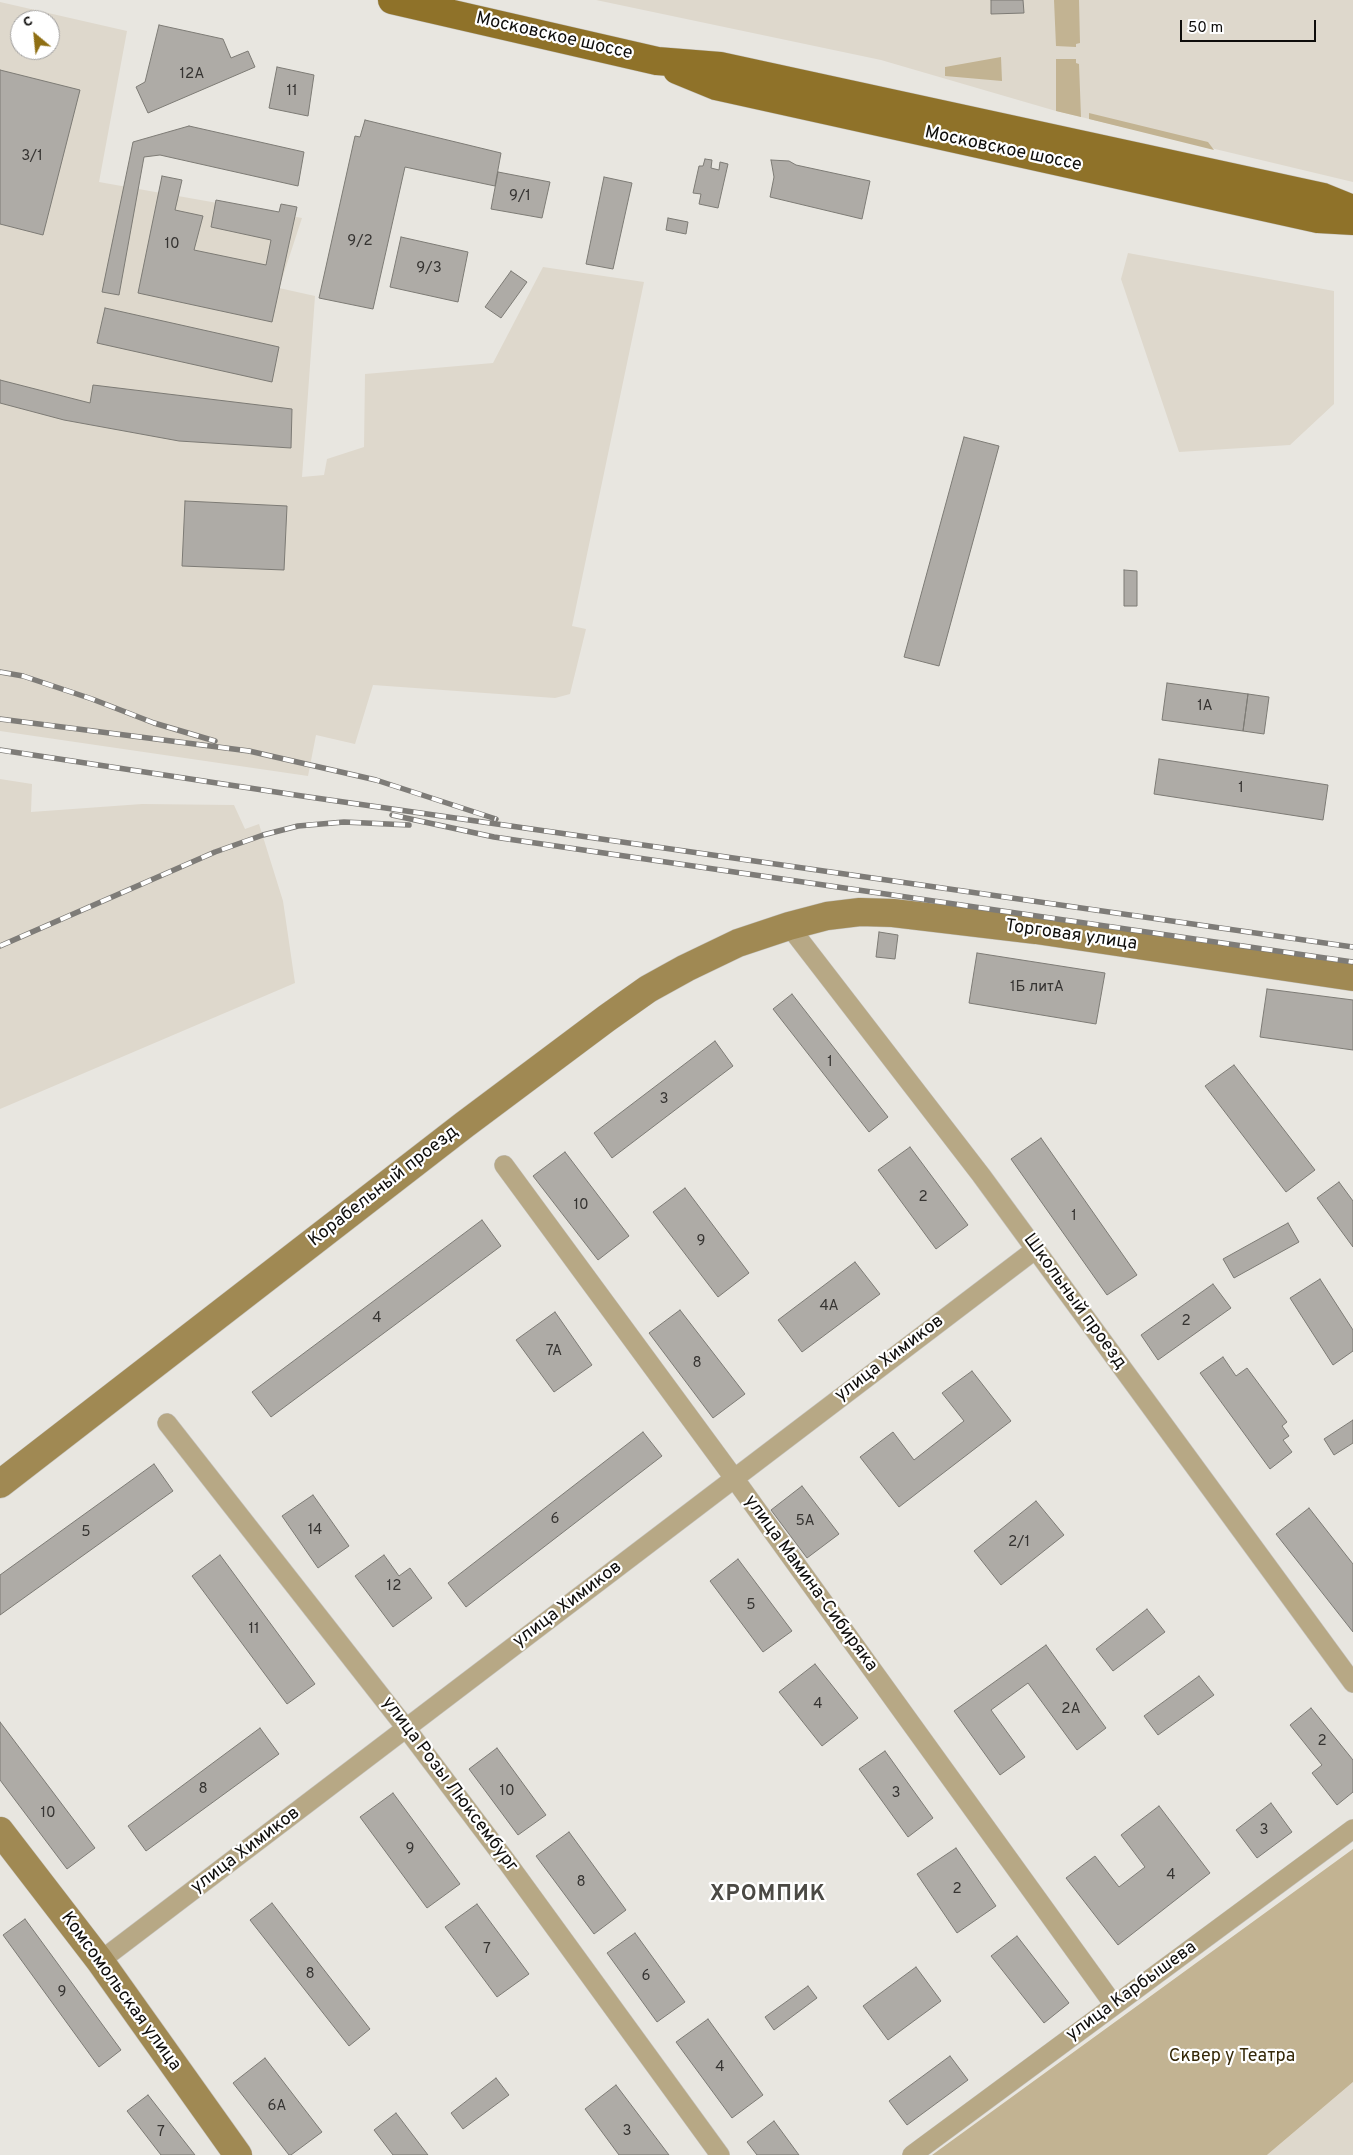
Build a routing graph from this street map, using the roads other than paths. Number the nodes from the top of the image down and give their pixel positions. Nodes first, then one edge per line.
1 (392, 0) edge
2 (657, 61) junction
3 (1353, 209) edge
4 (1353, 221) edge
5 (789, 926) junction
6 (1353, 977) edge
7 (504, 1165) dead end
8 (1036, 1249) junction
9 (167, 1423) dead end
10 (734, 1478) junction
11 (0, 1484) edge
12 (1353, 1683) edge
13 (406, 1728) junction
14 (1353, 1829) edge
15 (0, 1831) edge
16 (100, 1961) junction
17 (1114, 2005) junction
18 (238, 2155) edge
19 (720, 2155) edge
20 (912, 2155) edge

1 - 2 main road, Московское шоссе
2 - 3 main road, Московское шоссе
2 - 4 main road, Московское шоссе
5 - 6 street, Торговая улица
5 - 8 street, Школьный проезд
5 - 11 street, Корабельный проезд
7 - 10 street, улица Мамина-Сибиряка
8 - 10 street, улица Химиков
8 - 12 street, Школьный проезд
9 - 13 street, улица Розы Люксембург
10 - 13 street, улица Химиков
10 - 17 street, улица Мамина-Сибиряка
13 - 16 street, улица Химиков
13 - 19 street, улица Розы Люксембург
14 - 17 street, улица Карбышева
15 - 16 street, Комсомольская улица
16 - 18 street, Комсомольская улица
17 - 20 street, улица Карбышева

